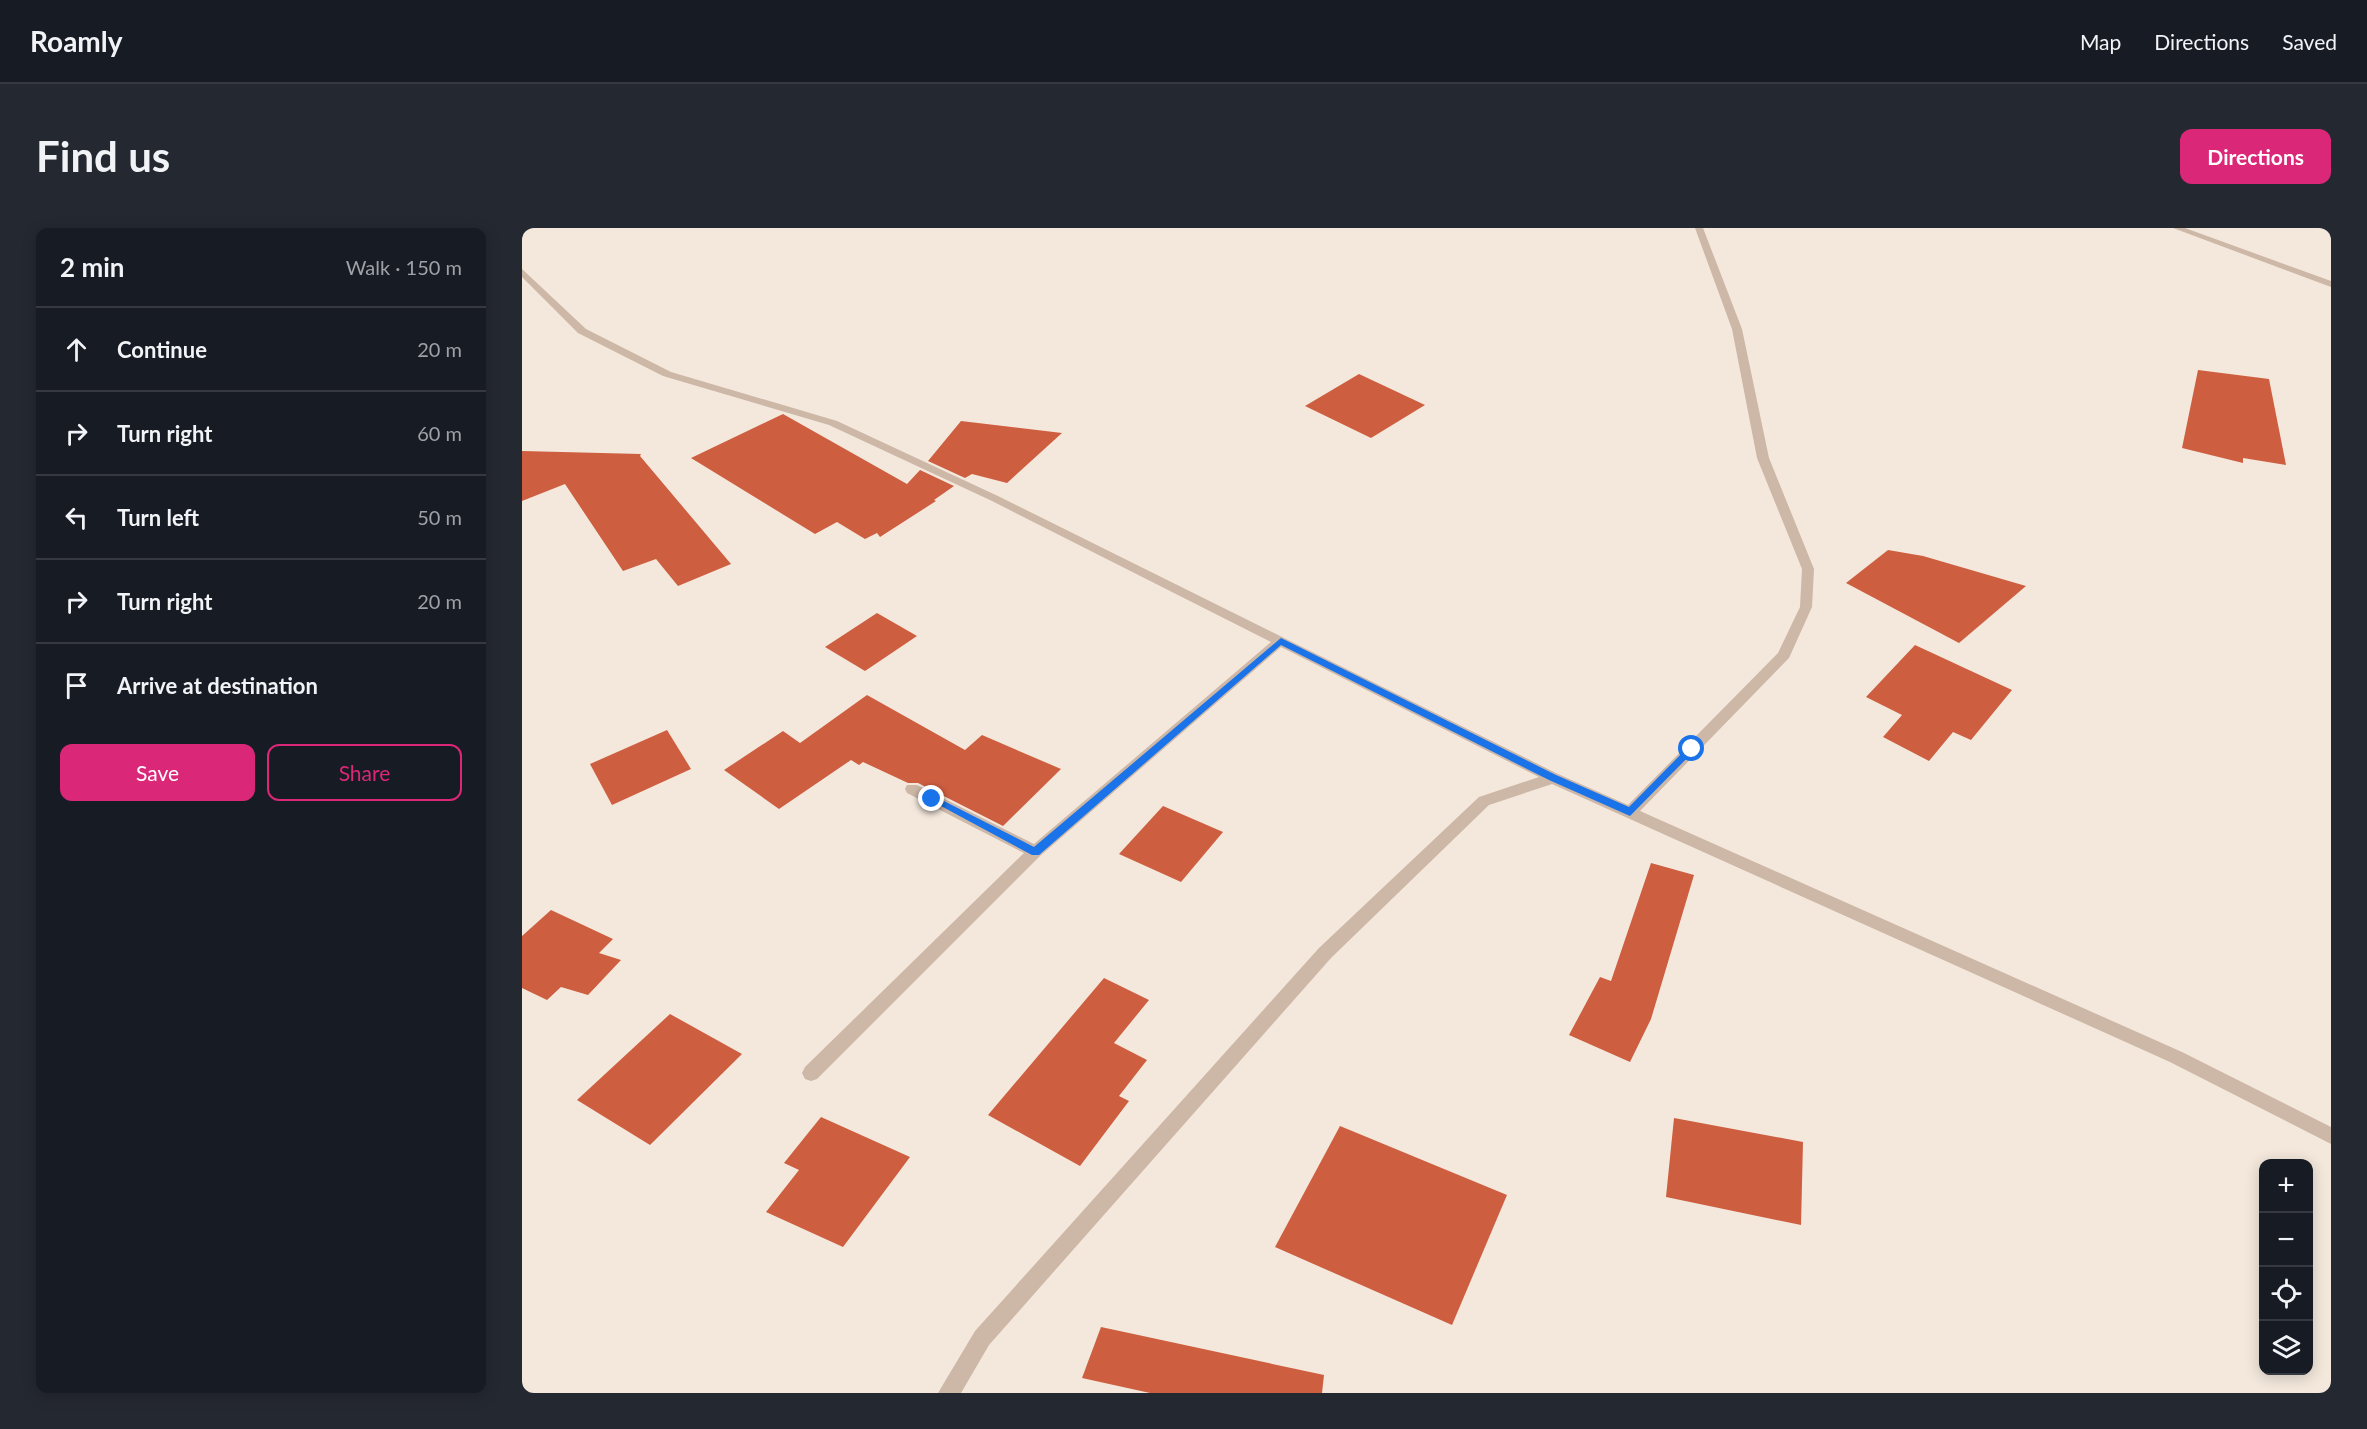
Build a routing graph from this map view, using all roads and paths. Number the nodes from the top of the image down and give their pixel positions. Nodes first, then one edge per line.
1 (1699, 228) edge
2 (2177, 228) edge
3 (522, 272) edge
4 (2331, 284) edge
5 (1281, 641) junction
6 (1553, 778) junction
7 (912, 789) dead end
8 (1630, 812) junction
9 (1035, 852) junction
10 (811, 1073) dead end
11 (2331, 1136) edge
12 (949, 1393) edge

1 - 8 street
2 - 4 street
3 - 5 street
5 - 6 street
5 - 9 street
6 - 8 street
6 - 12 street
7 - 9 street
8 - 11 street
9 - 10 street

